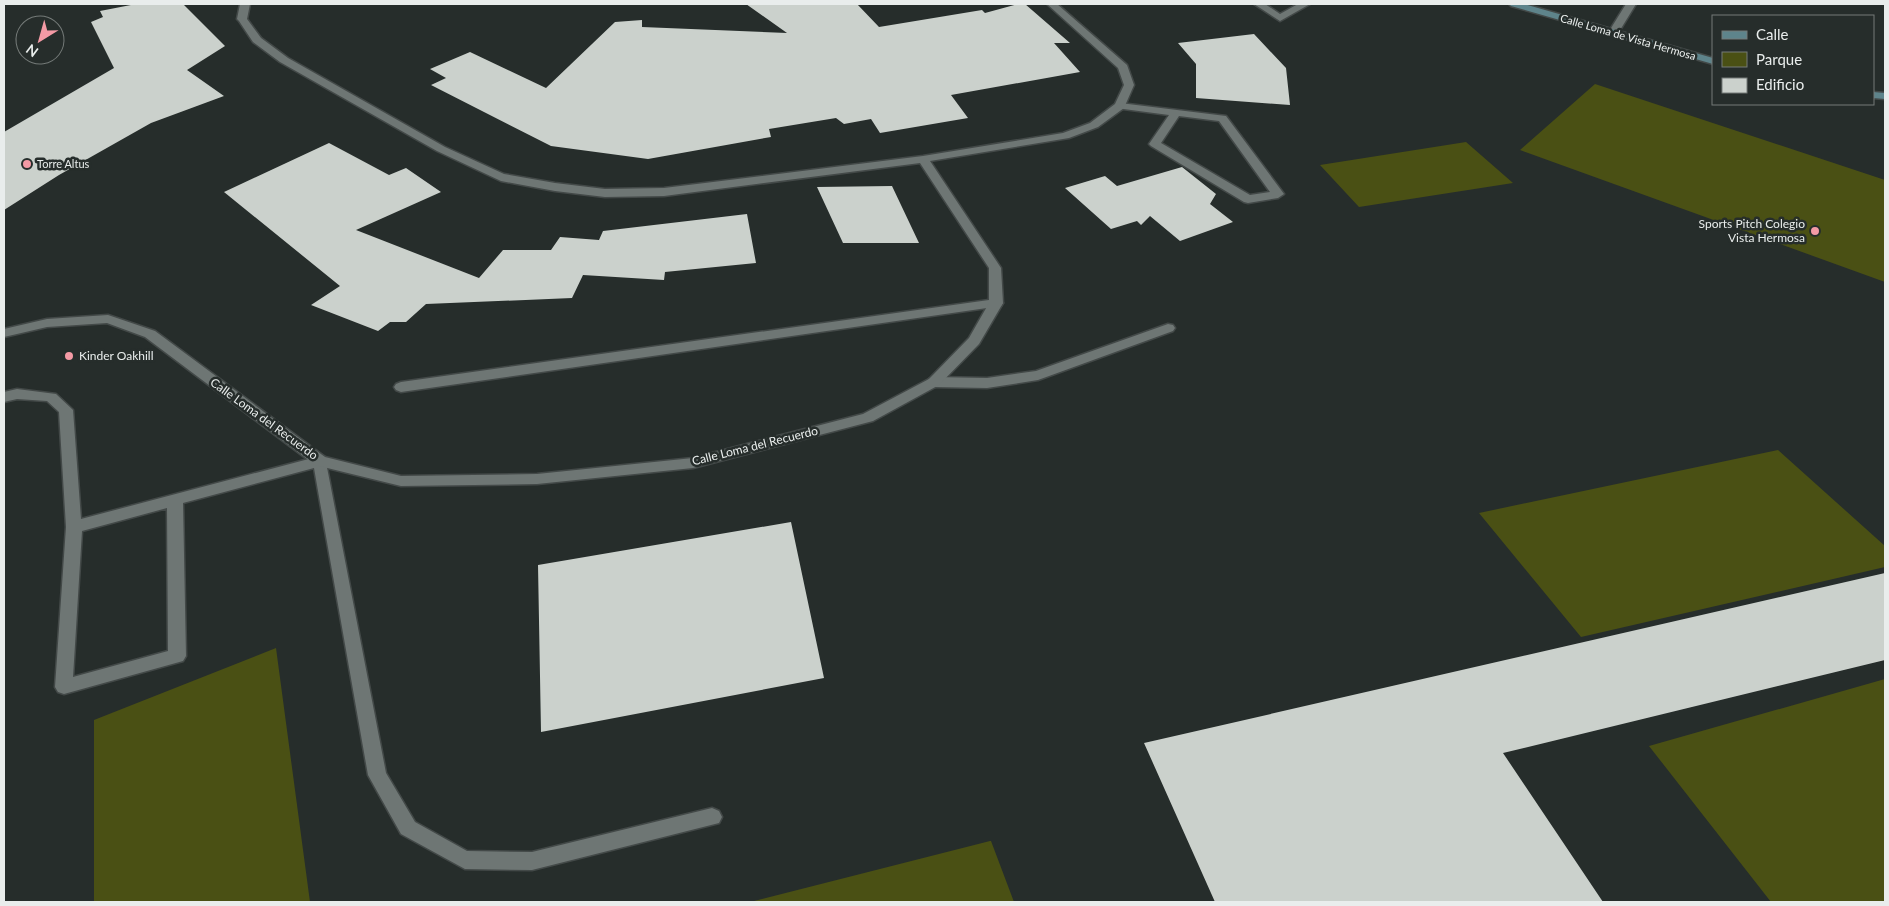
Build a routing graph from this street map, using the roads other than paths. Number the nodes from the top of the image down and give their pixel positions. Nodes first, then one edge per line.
1 (246, 4) edge
2 (1052, 4) edge
3 (1259, 4) edge
4 (1305, 4) edge
5 (1514, 4) edge
6 (1631, 4) edge
7 (1613, 32) junction
8 (1712, 61) edge
9 (1120, 106) junction
10 (1176, 112) junction
11 (923, 159) junction
12 (996, 303) junction
13 (1168, 328) dead end
14 (4, 333) edge
15 (934, 382) junction
16 (401, 387) dead end
17 (4, 397) edge
18 (320, 460) junction
19 (175, 500) junction
20 (74, 527) junction
21 (712, 817) dead end

1 - 11 street
2 - 9 street
3 - 4 street
5 - 7 street, Calle Loma de Vista Hermosa
6 - 7 street
7 - 8 street, Calle Loma de Vista Hermosa
9 - 10 street
9 - 11 street
10 - 10 street
11 - 12 street
12 - 15 street, Calle Loma del Recuerdo
12 - 16 street
13 - 15 street
14 - 18 street, Calle Loma del Recuerdo
15 - 18 street, Calle Loma del Recuerdo
17 - 20 street
18 - 19 street
18 - 21 street
19 - 20 street
19 - 20 street

